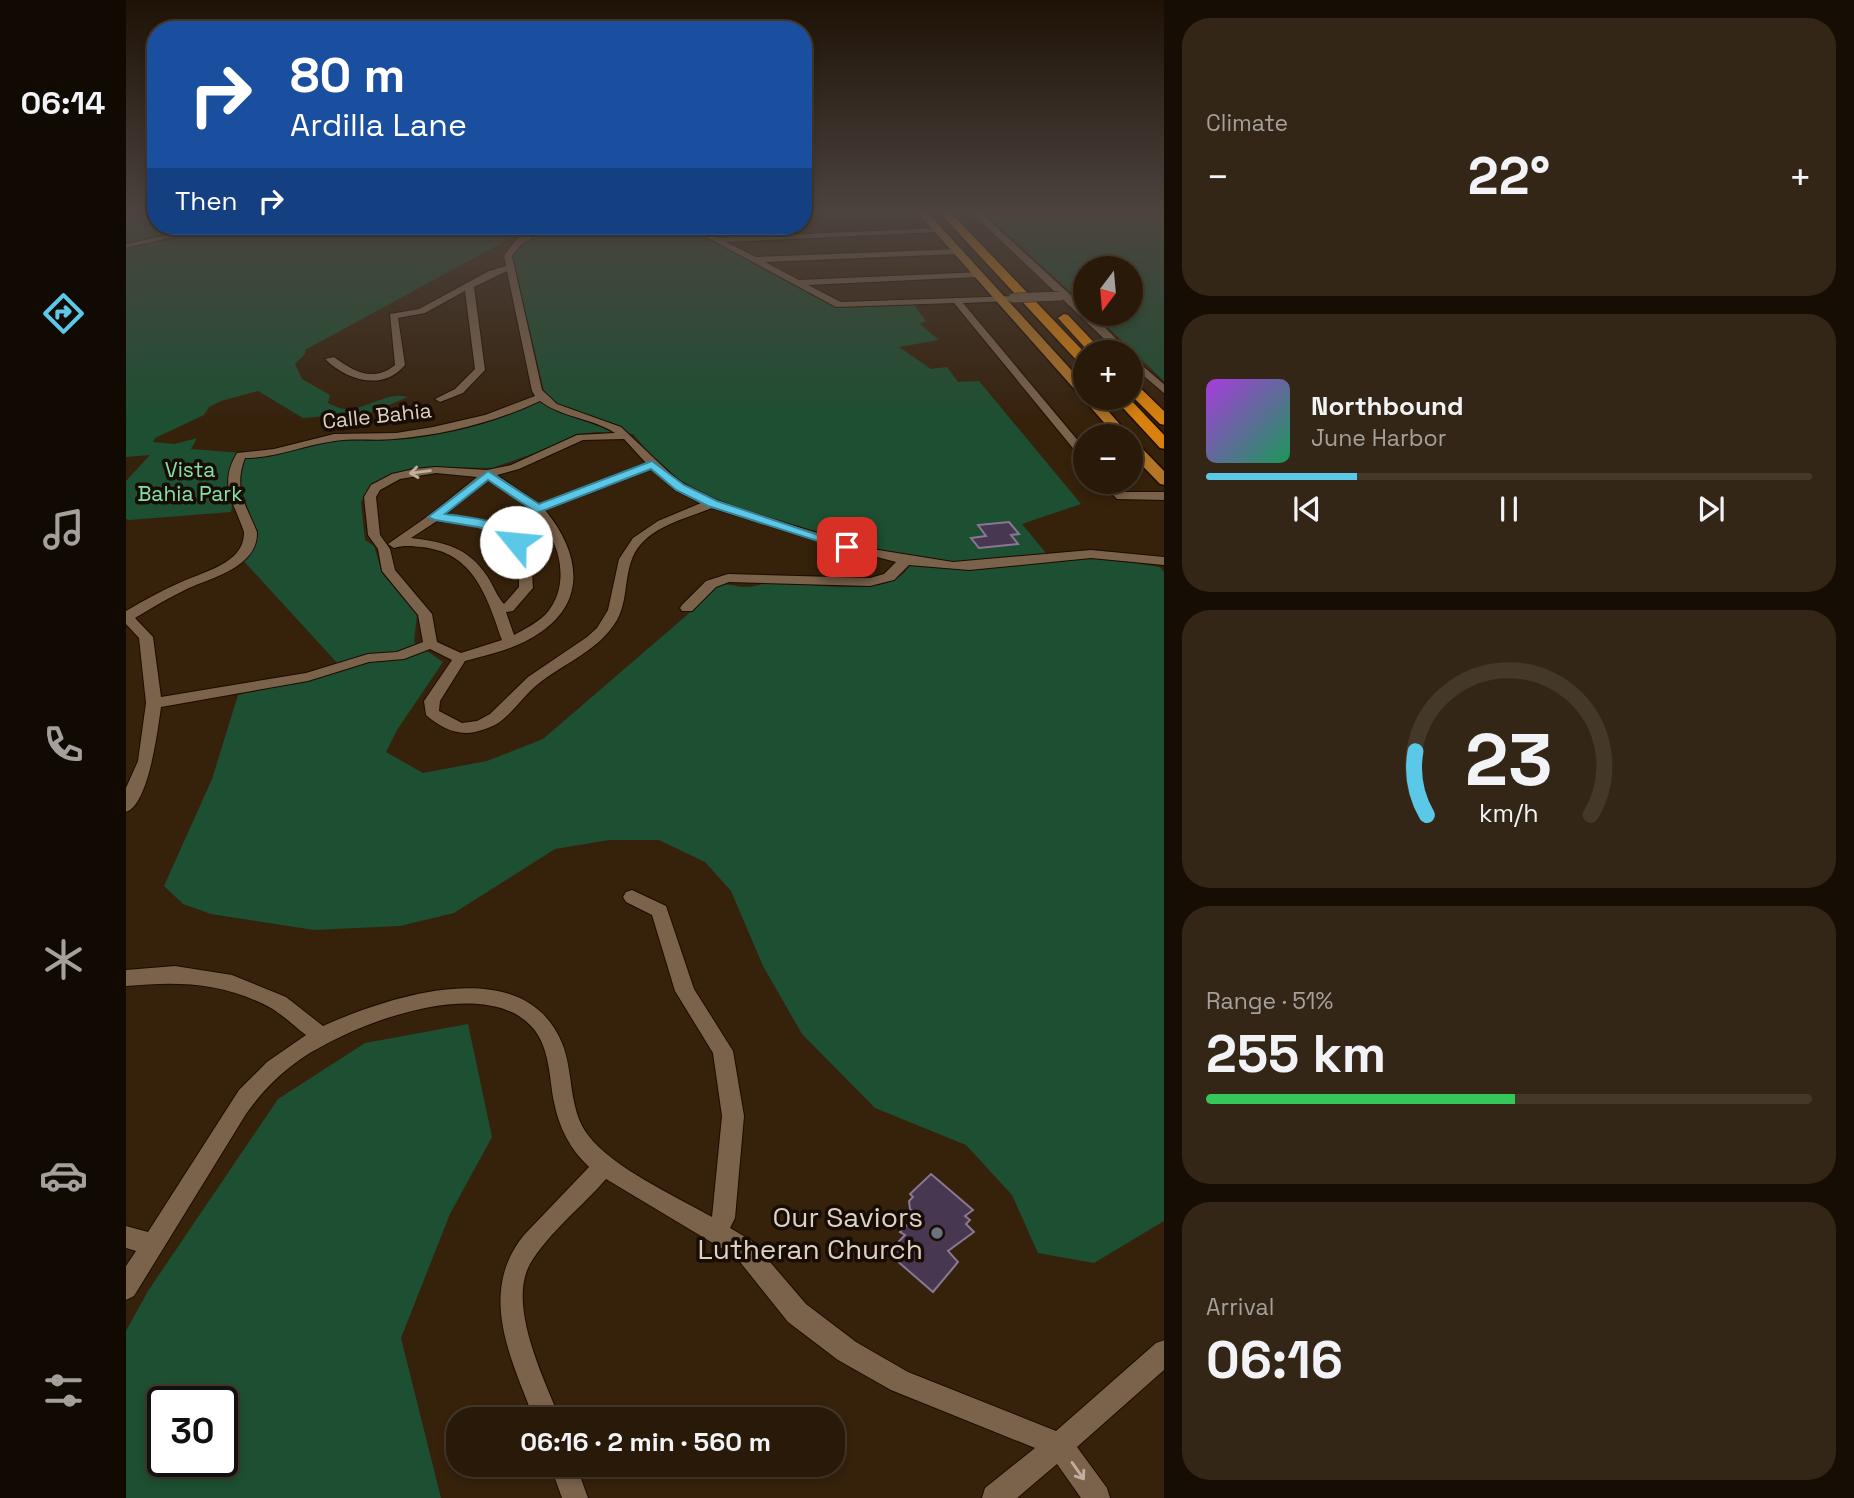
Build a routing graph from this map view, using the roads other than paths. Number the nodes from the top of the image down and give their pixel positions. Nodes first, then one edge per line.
1 (473, 284) edge
2 (514, 284) edge
3 (798, 284) edge
4 (989, 284) edge
5 (1012, 284) edge
6 (1031, 284) edge
7 (1051, 284) edge
8 (469, 286) junction
9 (1064, 296) junction
10 (1007, 299) junction
11 (957, 301) junction
12 (1073, 303) edge
13 (1098, 326) edge
14 (1085, 340) edge
15 (1112, 340) edge
16 (1073, 348) edge
17 (330, 359) dead end
18 (1143, 371) edge
19 (1073, 379) edge
20 (1164, 391) edge
21 (541, 397) junction
22 (440, 398) dead end
23 (1143, 399) edge
24 (1100, 410) edge
25 (1132, 410) edge
26 (1164, 421) edge
27 (1113, 424) edge
28 (626, 436) junction
29 (1073, 441) edge
30 (1164, 445) edge
31 (1143, 458) edge
32 (652, 465) junction
33 (488, 474) junction
34 (1164, 481) edge
35 (1119, 494) edge
36 (1164, 496) edge
37 (712, 503) junction
38 (537, 509) junction
39 (435, 517) junction
40 (400, 540) junction
41 (384, 549) junction
42 (906, 561) junction
43 (1164, 561) edge
44 (687, 608) dead end
45 (497, 609) junction
46 (127, 616) edge
47 (510, 643) junction
48 (430, 644) junction
49 (460, 658) junction
50 (154, 703) junction
51 (126, 806) edge
52 (632, 897) dead end
53 (126, 978) edge
54 (321, 1036) junction
55 (604, 1166) junction
56 (716, 1232) junction
57 (126, 1237) edge
58 (153, 1245) junction
59 (126, 1288) edge
60 (1164, 1352) edge
61 (543, 1407) edge
62 (1059, 1445) junction
63 (567, 1477) edge
64 (575, 1498) edge
65 (995, 1498) edge
66 (1097, 1498) edge

1 - 8 street
2 - 21 street
3 - 11 street
4 - 10 main road
5 - 16 highway
6 - 14 highway
7 - 9 street
8 - 17 street
8 - 22 street
9 - 10 street, bridge
9 - 12 street
10 - 11 street
10 - 19 main road
11 - 29 street
13 - 15 street
18 - 20 street
21 - 28 street
21 - 46 street, Calle Bahia
23 - 26 highway
24 - 27 main road
25 - 30 highway
28 - 32 street
28 - 33 street
31 - 34 main road
32 - 37 street
32 - 38 street
33 - 38 street
33 - 39 street
33 -> 41 street
35 - 36 street
37 - 42 street
37 - 49 street
38 - 47 street
39 - 40 street
39 - 45 street
40 - 41 street
40 - 45 street
41 - 48 street
42 - 43 street
42 - 44 street
45 - 47 street
46 - 50 street
47 - 49 street
48 - 49 street
48 - 50 street
50 - 51 street
52 - 56 street
53 - 54 street
54 - 55 street
54 - 58 street
55 - 56 street
55 - 61 street
56 - 62 street
57 - 58 street
58 - 59 street
60 - 62 street
62 - 65 street
62 -> 66 street
63 - 64 street

